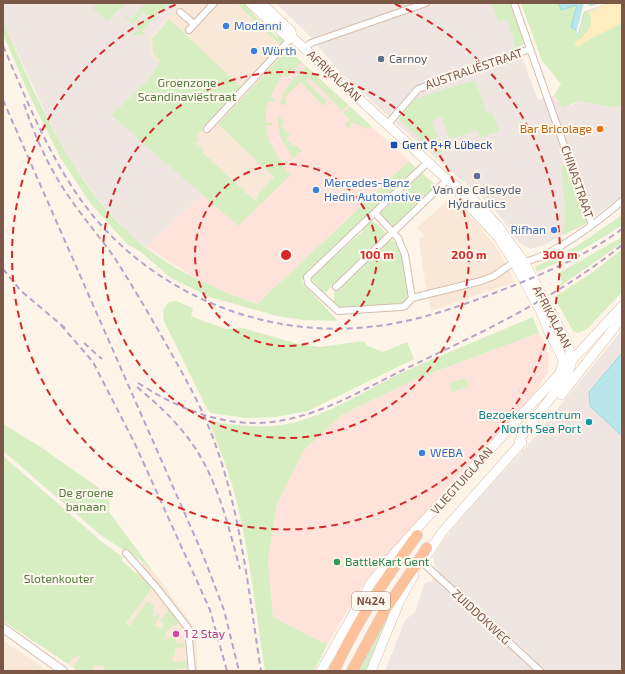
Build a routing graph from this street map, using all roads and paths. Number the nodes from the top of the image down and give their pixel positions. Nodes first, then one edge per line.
1 (214, 3) edge
2 (250, 3) edge
3 (261, 3) edge
4 (426, 3) edge
5 (514, 3) edge
6 (180, 12) dead end
7 (194, 24) junction
8 (189, 30) dead end
9 (292, 37) junction
10 (304, 48) junction
11 (530, 49) junction
12 (387, 125) junction
13 (207, 129) dead end
14 (428, 162) junction
15 (448, 179) junction
16 (622, 202) edge
17 (375, 213) junction
18 (592, 225) junction
19 (393, 232) junction
20 (514, 262) junction
21 (524, 262) junction
22 (336, 287) dead end
23 (412, 298) junction
24 (622, 306) edge
25 (622, 318) edge
26 (569, 344) junction
27 (588, 344) junction
28 (559, 351) junction
29 (572, 360) junction
30 (587, 360) junction
31 (560, 373) junction
32 (518, 447) junction
33 (416, 533) junction
34 (431, 545) junction
35 (126, 553) dead end
36 (422, 562) junction
37 (3, 628) edge
38 (63, 671) edge
39 (192, 671) edge
40 (321, 671) edge
41 (334, 671) edge
42 (352, 671) edge
43 (371, 671) edge
44 (540, 671) edge

1 - 7 street
2 - 9 main road, AFRIKALAAN
3 - 9 main road, AFRIKALAAN
4 - 10 street
5 - 11 street, CHINASTRAAT
6 - 7 street
7 - 8 street
9 - 10 main road, AFRIKALAAN
9 - 13 street
10 - 12 main road, AFRIKALAAN
11 - 12 street, AUSTRALIËSTRAAT
11 - 18 street, CHINASTRAAT
12 - 14 main road, AFRIKALAAN
14 - 15 main road, AFRIKALAAN
14 - 17 street
15 - 19 street
15 - 20 main road, AFRIKALAAN
15 - 21 main road, AFRIKALAAN
16 - 18 street
17 - 19 street
17 - 23 street
18 - 21 street
19 - 22 street
19 - 23 street
20 - 23 street
20 - 28 main road, AFRIKALAAN
21 - 26 main road, AFRIKALAAN
24 - 27 main road, VLIEGTUIGLAAN
25 - 30 main road, VLIEGTUIGLAAN
26 - 27 main road
26 - 29 main road, AFRIKALAAN
27 - 29 main road, VLIEGTUIGLAAN
28 - 29 main road, AFRIKALAAN
28 - 31 main road
29 - 30 main road
29 - 31 main road, VLIEGTUIGLAAN
29 - 32 main road, N424
30 - 32 main road, VLIEGTUIGLAAN
31 - 33 main road, VLIEGTUIGLAAN / N424
32 - 34 main road, VLIEGTUIGLAAN / N424
33 - 40 main road, N424
33 - 41 highway, N424
34 - 36 main road, VLIEGTUIGLAAN / N424
34 - 42 highway, N424
35 - 39 street
36 - 43 main road, VLIEGTUIGLAAN / N424
36 - 44 street, ZUIDDOKWEG
37 - 38 street

